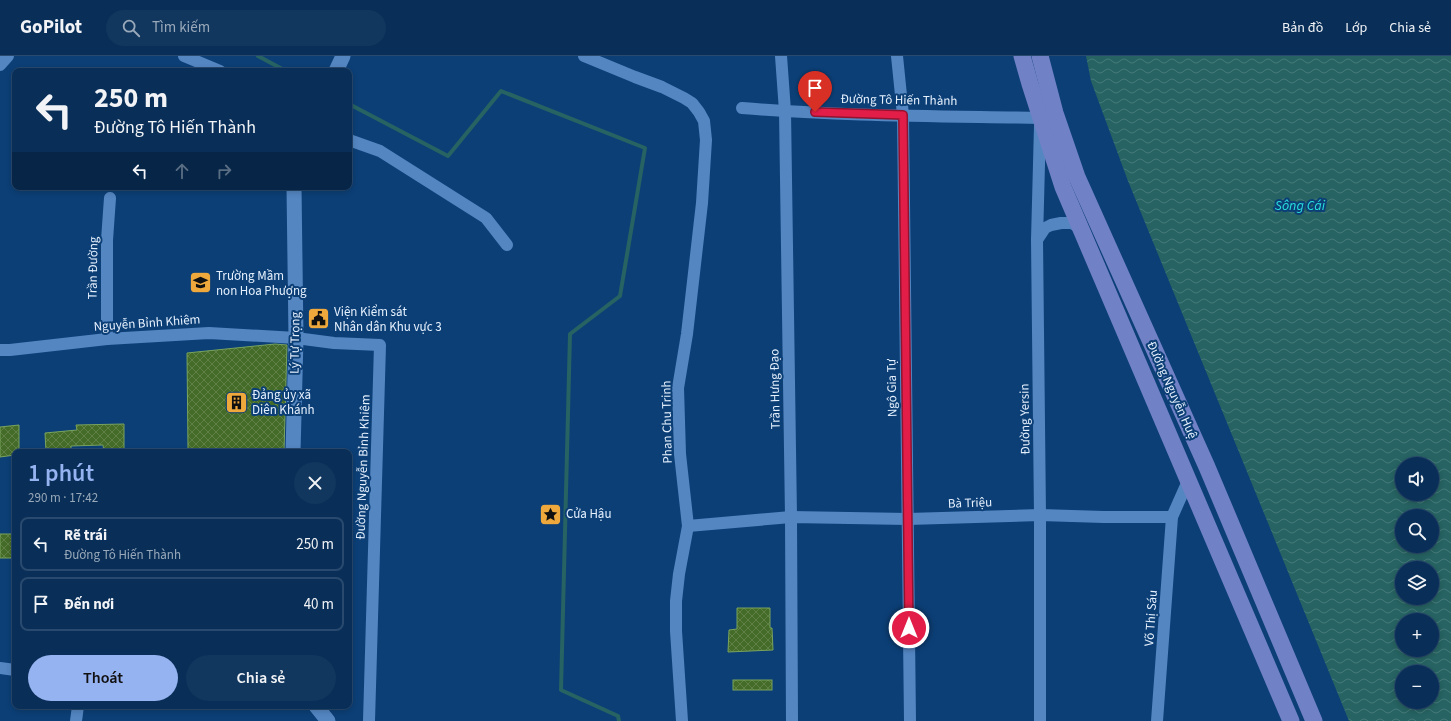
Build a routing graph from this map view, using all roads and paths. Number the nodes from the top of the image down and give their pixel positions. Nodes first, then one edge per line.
1 (8, 56) edge
2 (184, 56) edge
3 (343, 56) edge
4 (584, 56) edge
5 (781, 56) edge
6 (897, 56) edge
7 (1022, 56) edge
8 (1040, 56) edge
9 (0, 65) edge
10 (213, 68) edge
11 (337, 68) edge
12 (742, 108) dead end
13 (785, 111) junction
14 (903, 115) junction
15 (1048, 115) junction
16 (352, 141) edge
17 (294, 190) edge
18 (110, 198) dead end
19 (1081, 230) junction
20 (1037, 240) junction
21 (507, 245) dead end
22 (296, 338) junction
23 (107, 339) junction
24 (0, 350) edge
25 (293, 449) edge
26 (1207, 467) junction
27 (1188, 481) junction
28 (1040, 515) junction
29 (1172, 516) junction
30 (791, 517) junction
31 (908, 519) junction
32 (688, 526) junction
33 (0, 668) edge
34 (12, 670) edge
35 (78, 709) edge
36 (318, 709) edge
37 (76, 721) edge
38 (328, 721) edge
39 (369, 721) edge
40 (682, 721) edge
41 (792, 721) edge
42 (910, 721) edge
43 (1040, 721) edge
44 (1157, 721) edge
45 (1291, 721) edge
46 (1314, 721) edge

1 - 9 street
2 - 10 street
3 - 11 street
4 - 32 street, Phan Chu Trinh
5 - 13 street, Trần Hưng Đạo
6 - 14 street, Ngô Gia Tự
7 - 15 main road, Đường Nguyễn Huệ
8 - 15 main road, Đường Nguyễn Huệ
12 - 13 street, Đường Tô Hiến Thành
13 - 14 street, Đường Tô Hiến Thành
13 - 30 street, Trần Hưng Đạo
14 - 15 street, Đường Tô Hiến Thành
14 - 31 street, Ngô Gia Tự
15 - 19 main road, Đường Nguyễn Huệ
15 - 20 street, Đường Yersin
15 - 26 main road, Đường Nguyễn Huệ
16 - 21 street
17 - 22 street, Lý Tự Trọng
18 - 23 street, Trần Đường
19 - 20 street
19 - 27 main road, Đường Nguyễn Huệ
20 - 28 street, Đường Yersin
22 - 23 street, Nguyễn Bỉnh Khiêm
22 - 25 street, Lý Tự Trọng
22 - 39 street, Đường Nguyễn Bỉnh Khiêm
23 - 24 street, Nguyễn Bỉnh Khiêm
26 - 27 main road
26 - 46 main road, Đường Nguyễn Huệ
27 - 29 street
27 - 45 main road, Đường Nguyễn Huệ
28 - 29 street, Bà Triệu
28 - 31 street, Bà Triệu
28 - 43 street, Đường Yersin
29 - 44 street, Võ Thị Sáu
30 - 31 street, Bà Triệu
30 - 32 street, Bà Triệu
30 - 41 street, Trần Hưng Đạo
31 - 42 street, Ngô Gia Tự
32 - 40 street, Phan Chu Trinh
33 - 34 street
35 - 37 street
36 - 38 street

